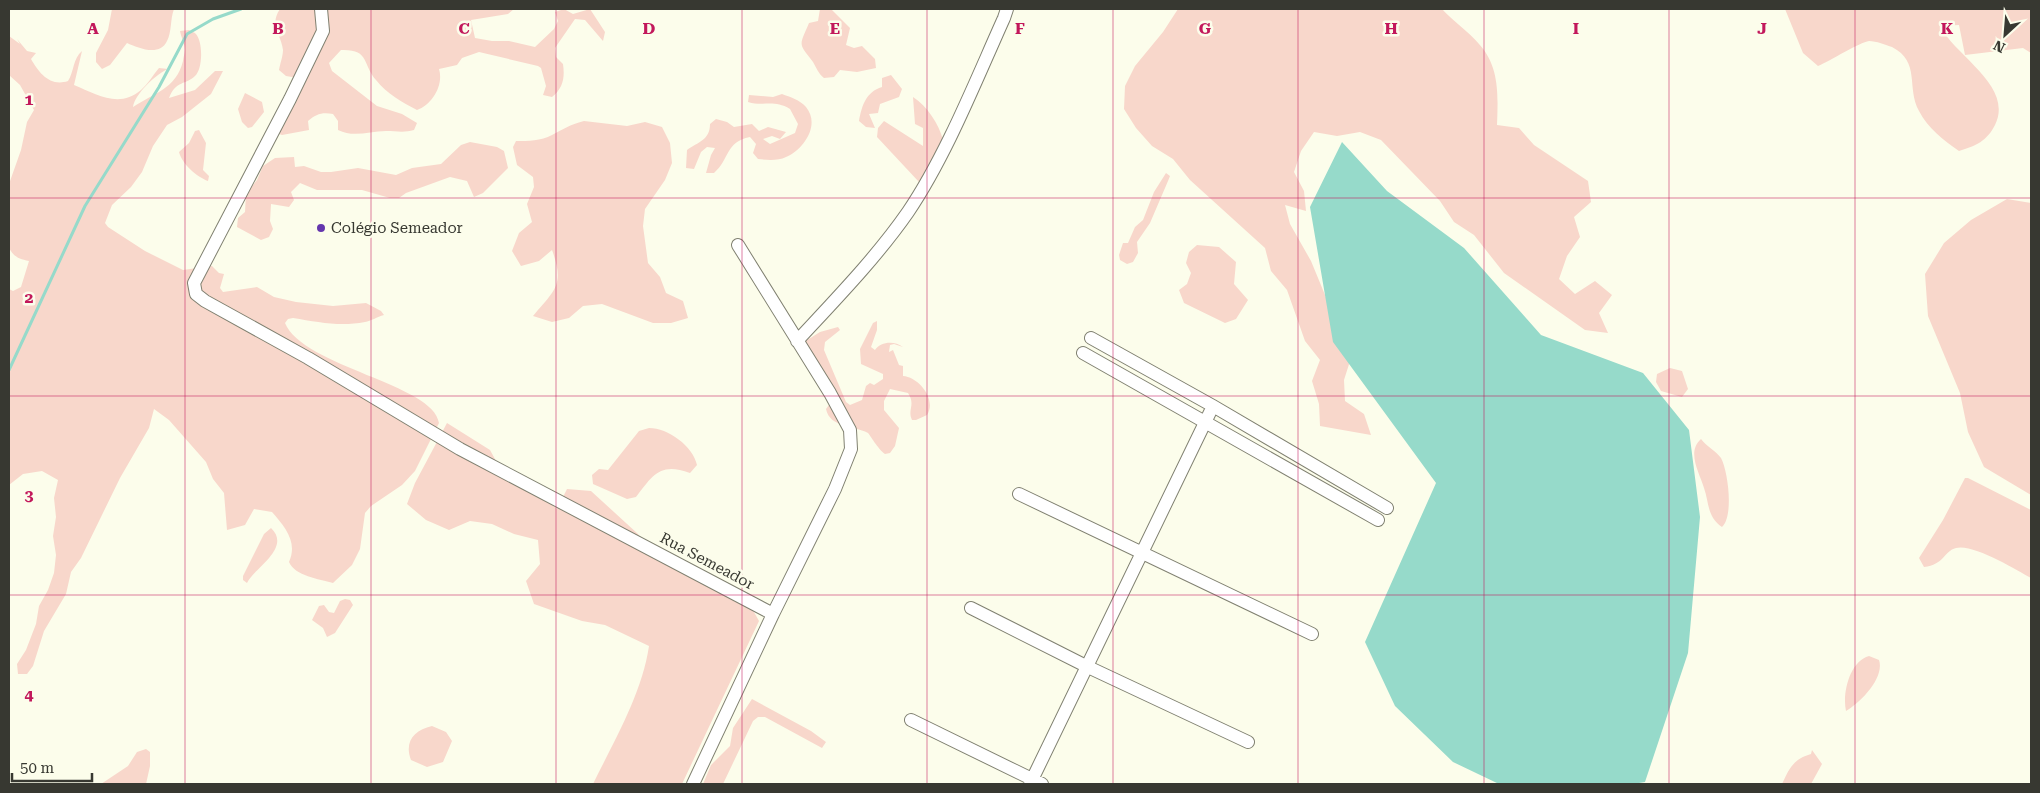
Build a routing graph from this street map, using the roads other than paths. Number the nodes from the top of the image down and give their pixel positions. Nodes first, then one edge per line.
1 (321, 9) edge
2 (1007, 9) edge
3 (738, 245) dead end
4 (1091, 338) dead end
5 (797, 341) junction
6 (1083, 353) dead end
7 (1213, 406) junction
8 (1206, 421) junction
9 (1019, 494) dead end
10 (1387, 508) dead end
11 (1378, 520) dead end
12 (1141, 553) junction
13 (971, 608) dead end
14 (773, 614) junction
15 (1312, 634) dead end
16 (1088, 667) junction
17 (911, 720) dead end
18 (1248, 742) dead end
19 (1035, 783) edge
20 (692, 784) edge

1 - 14 street, Rua Semeador
2 - 5 street
3 - 5 street
4 - 7 street
5 - 14 street
6 - 8 street
7 - 8 street
7 - 10 street
8 - 11 street
8 - 12 street
9 - 12 street
12 - 15 street
12 - 16 street
13 - 16 street
14 - 20 street
16 - 18 street
16 - 19 street
17 - 19 street

